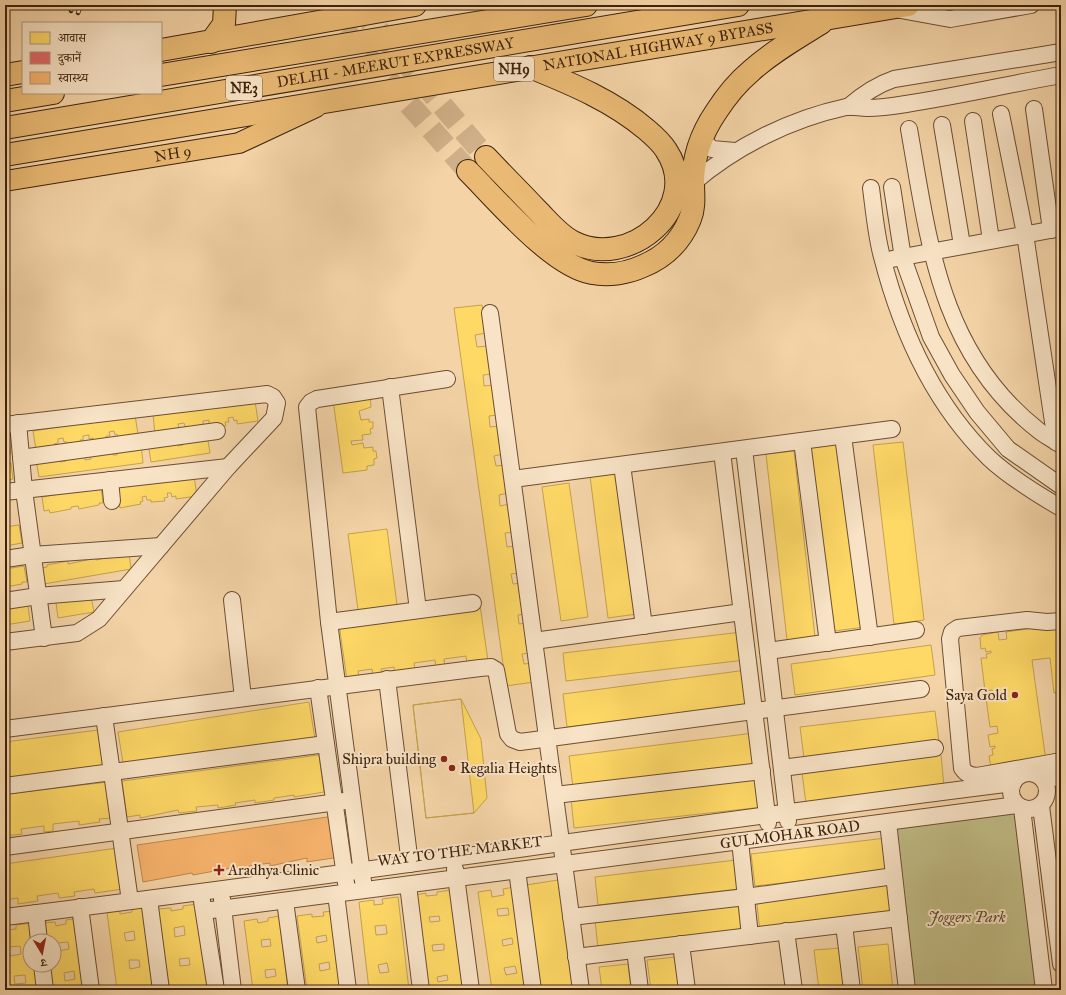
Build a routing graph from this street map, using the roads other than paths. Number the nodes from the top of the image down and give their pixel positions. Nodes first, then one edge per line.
1 (225, 5) edge
2 (415, 5) edge
3 (586, 5) edge
4 (738, 5) edge
5 (1031, 5) edge
6 (899, 7) edge
7 (320, 13) edge
8 (827, 19) junction
9 (211, 42) junction
10 (162, 50) edge
11 (1061, 52) edge
12 (530, 67) junction
13 (22, 72) edge
14 (5, 75) edge
15 (162, 75) edge
16 (1061, 75) edge
17 (47, 94) edge
18 (333, 100) junction
19 (5, 101) edge
20 (848, 107) junction
21 (1034, 109) dead end
22 (1001, 114) dead end
23 (973, 122) dead end
24 (942, 124) dead end
25 (5, 128) edge
26 (909, 129) dead end
27 (701, 139) junction
28 (735, 151) junction
29 (5, 155) edge
30 (486, 157) tunnel mouth
31 (468, 171) tunnel mouth
32 (5, 181) edge
33 (693, 183) junction
34 (892, 187) dead end
35 (871, 188) dead end
36 (1056, 229) edge
37 (1025, 234) junction
38 (991, 240) junction
39 (962, 245) junction
40 (931, 251) junction
41 (882, 256) junction
42 (903, 258) junction
43 (490, 313) dead end
44 (447, 379) dead end
45 (390, 387) junction
46 (11, 424) edge
47 (892, 429) dead end
48 (217, 431) dead end
49 (843, 436) junction
50 (1058, 437) edge
51 (802, 441) junction
52 (744, 449) junction
53 (722, 452) junction
54 (21, 458) junction
55 (1028, 464) junction
56 (622, 465) junction
57 (228, 467) junction
58 (1016, 478) junction
59 (110, 480) junction
60 (513, 480) junction
61 (1061, 486) edge
62 (24, 490) junction
63 (5, 492) edge
64 (112, 501) dead end
65 (1061, 508) edge
66 (161, 546) junction
67 (32, 555) junction
68 (5, 559) edge
69 (124, 589) junction
70 (38, 596) junction
71 (232, 600) dead end
72 (5, 601) edge
73 (473, 603) dead end
74 (418, 610) junction
75 (742, 612) junction
76 (1061, 621) edge
77 (329, 622) junction
78 (644, 626) junction
79 (916, 630) dead end
80 (870, 637) junction
81 (44, 638) junction
82 (534, 641) junction
83 (5, 642) edge
84 (828, 643) junction
85 (768, 651) junction
86 (387, 679) junction
87 (337, 686) junction
88 (318, 688) junction
89 (921, 689) dead end
90 (243, 698) junction
91 (775, 708) junction
92 (754, 711) junction
93 (104, 716) junction
94 (5, 729) edge
95 (547, 739) junction
96 (326, 744) junction
97 (935, 748) dead end
98 (1061, 761) edge
99 (782, 768) junction
100 (762, 770) junction
101 (112, 772) junction
102 (1061, 777) edge
103 (1044, 779) junction
104 (1013, 783) junction
105 (5, 786) edge
106 (555, 795) junction
107 (352, 800) junction
108 (1049, 801) edge
109 (334, 802) junction
110 (1019, 806) junction
111 (787, 811) junction
112 (767, 814) junction
113 (888, 822) junction
114 (120, 831) junction
115 (790, 834) junction
116 (770, 837) junction
117 (561, 840) junction
118 (740, 841) junction
119 (5, 847) edge
120 (453, 858) junction
121 (410, 861) junction
122 (564, 864) junction
123 (361, 867) junction
124 (517, 870) junction
125 (344, 873) junction
126 (894, 876) junction
127 (457, 878) junction
128 (408, 884) junction
129 (221, 890) junction
130 (364, 890) junction
131 (201, 893) junction
132 (342, 893) junction
133 (746, 897) junction
134 (149, 899) junction
135 (130, 901) junction
136 (285, 901) junction
137 (80, 907) junction
138 (223, 909) junction
139 (204, 911) junction
140 (36, 913) junction
141 (5, 917) edge
142 (571, 918) junction
143 (899, 918) junction
144 (844, 925) junction
145 (786, 932) junction
146 (38, 933) edge
147 (750, 936) junction
148 (681, 944) junction
149 (635, 950) junction
150 (576, 956) junction
151 (1061, 964) edge
152 (43, 973) edge
153 (45, 990) edge
154 (91, 990) edge
155 (161, 990) edge
156 (216, 990) edge
157 (233, 990) edge
158 (296, 990) edge
159 (348, 990) edge
160 (421, 990) edge
161 (471, 990) edge
162 (533, 990) edge
163 (581, 990) edge
164 (640, 990) edge
165 (687, 990) edge
166 (794, 990) edge
167 (852, 990) edge
168 (907, 990) edge
169 (1044, 990) edge

1 - 9 highway
2 - 7 highway
3 - 15 highway, DELHI - MEERUT EXPRESSWAY / NE3
4 - 25 highway, DELHI - MEERUT EXPRESSWAY / NE3
5 - 6 street
6 - 8 highway, NATIONAL HIGHWAY 9 BYPASS / NH9
7 - 9 highway
8 - 12 highway, NATIONAL HIGHWAY 9 BYPASS / NH9
8 - 27 highway
9 - 10 highway
11 - 20 street
12 - 18 highway, NATIONAL HIGHWAY 9 BYPASS / NH9
12 - 30 highway
13 - 14 highway
16 - 20 street
17 - 19 highway
18 - 29 highway, NH9
18 - 32 main road, NH 9
20 - 28 street
21 - 36 street
22 - 37 street
23 - 38 street
24 - 39 street
26 - 40 street
27 - 28 street
27 - 33 highway
28 - 33 street
31 - 33 highway
34 - 42 street
35 - 41 street
36 - 37 street
37 - 38 street
37 - 50 street
38 - 39 street
39 - 40 street
40 - 42 street
40 - 50 street
41 - 42 street
41 - 58 street
42 - 55 street
43 - 60 street
44 - 45 street
45 - 74 street
45 - 77 street
46 - 54 street
46 - 57 street
47 - 49 street
48 - 54 street
49 - 51 street
49 - 80 street
51 - 52 street
51 - 84 street
52 - 53 street
52 - 85 street
53 - 56 street
53 - 75 street
54 - 62 street
55 - 58 street
55 - 61 street
56 - 60 street
56 - 78 street
57 - 59 street
57 - 66 street
58 - 65 street
59 - 62 street
59 - 64 street
60 - 82 street
62 - 63 street
62 - 67 street
66 - 67 street
66 - 69 street
67 - 68 street
67 - 70 street
69 - 70 street
69 - 81 street
70 - 72 street
70 - 81 street
71 - 90 street
73 - 74 street
74 - 77 street
75 - 78 street
75 - 92 street
76 - 98 street
77 - 87 street
78 - 82 street
79 - 80 street
80 - 84 street
81 - 83 street
82 - 95 street
84 - 85 street
85 - 91 street
86 - 87 street
86 - 95 street
86 - 121 street
87 - 88 street
87 - 107 street
88 - 90 street
88 - 96 street
89 - 91 street
90 - 93 street
91 - 92 street
91 - 99 street
92 - 95 street
92 - 100 street
93 - 94 street
93 - 101 street
95 - 106 street
96 - 101 street
96 - 109 street
97 - 99 street
99 - 111 street
100 - 106 street
100 - 112 street
101 - 105 street
101 - 114 street
102 - 103 street
103 - 104 street
103 - 108 street
104 - 110 street
104 - 111 street, GULMOHAR ROAD
106 - 117 street
107 - 109 street
107 - 123 street
108 - 110 street
108 - 151 street
109 - 114 street
109 - 125 street
110 - 113 street, GULMOHAR ROAD
110 - 169 street
111 - 112 street, GULMOHAR ROAD
111 - 115 street
112 - 116 street
112 - 117 street, GULMOHAR ROAD
113 - 115 street, GULMOHAR ROAD
113 - 126 street
114 - 119 street
114 - 135 street
115 - 116 street, GULMOHAR ROAD
116 - 118 street, GULMOHAR ROAD
117 - 120 street
117 - 121 street, WAY TO THE MARKET
117 - 122 street
118 - 122 street, GULMOHAR ROAD
118 - 133 street
120 - 121 street
120 - 127 street
121 - 123 street, WAY TO THE MARKET
122 - 124 street, GULMOHAR ROAD
122 - 142 street
123 - 125 street, WAY TO THE MARKET
123 - 130 street
124 - 127 street, GULMOHAR ROAD
124 - 162 street
125 - 129 street, WAY TO THE MARKET
125 - 132 street
126 - 133 street
126 - 143 street
127 - 128 street, GULMOHAR ROAD
127 - 161 street
128 - 130 street, GULMOHAR ROAD
128 - 160 street
129 - 131 street, WAY TO THE MARKET
129 - 138 street
130 - 132 street, GULMOHAR ROAD
131 - 134 street, WAY TO THE MARKET
131 - 139 street
132 - 136 street, GULMOHAR ROAD
132 - 159 street
133 - 142 street
133 - 147 street
134 - 135 street, WAY TO THE MARKET
134 - 155 street
135 - 137 street, WAY TO THE MARKET
136 - 138 street, GULMOHAR ROAD
136 - 158 street
137 - 140 street, WAY TO THE MARKET
137 - 154 street
138 - 139 street, GULMOHAR ROAD
138 - 157 street
139 - 156 street
140 - 141 street, WAY TO THE MARKET
140 - 146 street
142 - 150 street
143 - 144 street
143 - 168 street
144 - 145 street
144 - 167 street
145 - 147 street
145 - 166 street
147 - 148 street
148 - 149 street
148 - 165 street
149 - 150 street
149 - 164 street
150 - 163 street
152 - 153 street

